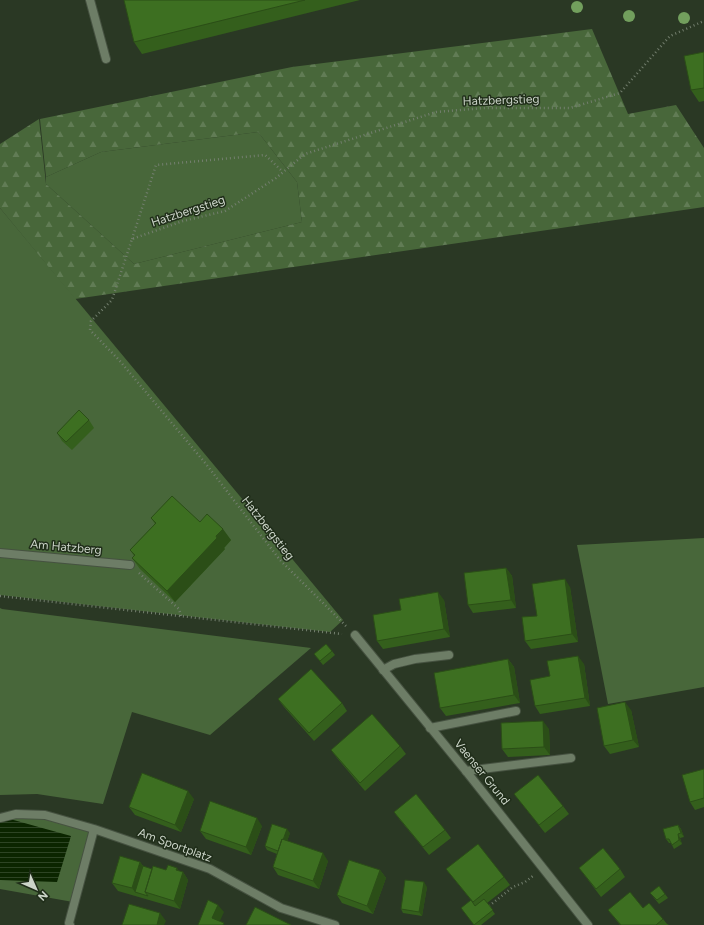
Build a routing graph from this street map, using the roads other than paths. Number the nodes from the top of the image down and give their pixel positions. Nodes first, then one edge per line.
1 (90, 0) edge
2 (106, 59) dead end
3 (0, 554) edge
4 (130, 564) edge
5 (355, 635) road end
6 (449, 655) dead end
7 (383, 670) junction
8 (516, 711) dead end
9 (430, 728) junction
10 (571, 758) dead end
11 (466, 771) junction
12 (0, 818) edge
13 (94, 829) junction
14 (70, 925) edge
15 (335, 925) edge
16 (588, 925) edge

1 - 2 street
3 - 4 street, Am Hatzberg
5 - 7 street, Vaenser Grund
6 - 7 street
7 - 9 street, Vaenser Grund
8 - 9 street
9 - 11 street, Vaenser Grund
10 - 11 street
11 - 16 street, Vaenser Grund
12 - 13 street, Am Sportplatz
13 - 14 street
13 - 15 street, Am Sportplatz

